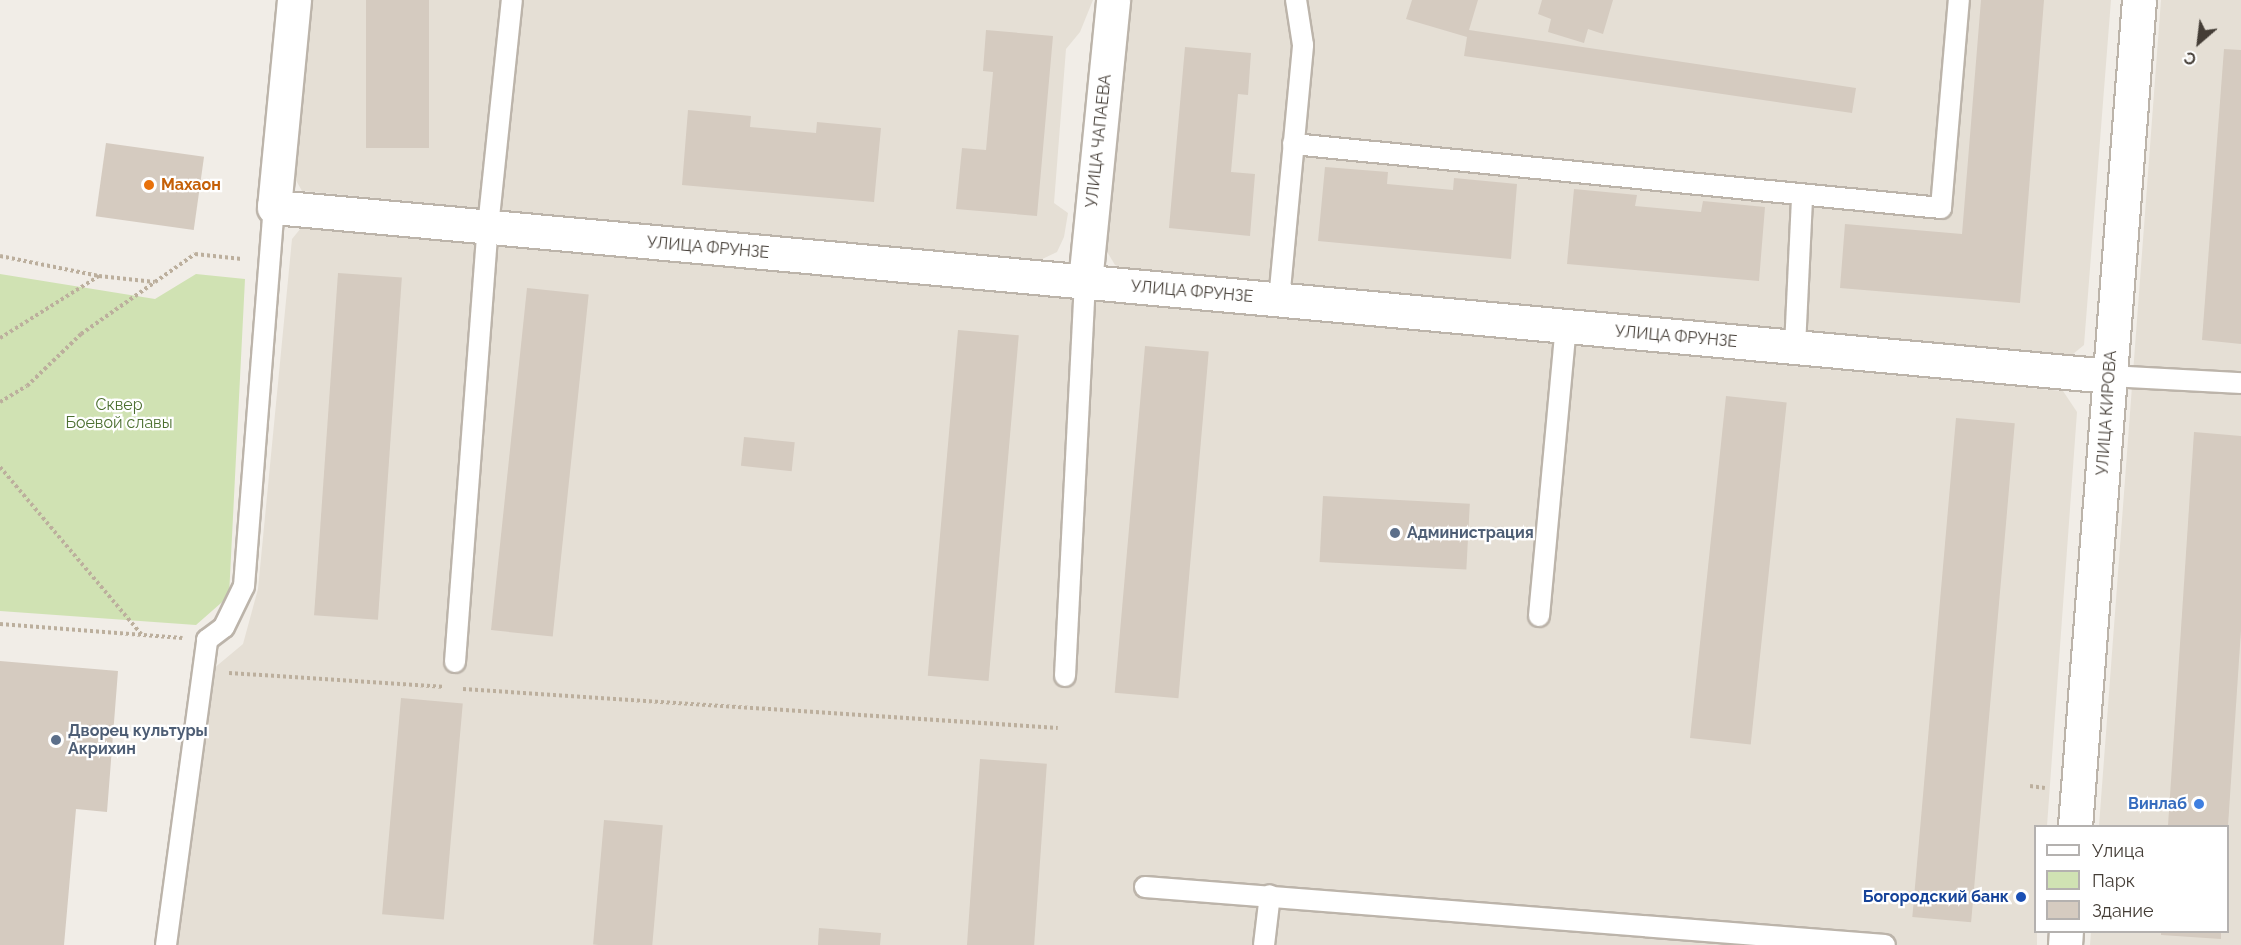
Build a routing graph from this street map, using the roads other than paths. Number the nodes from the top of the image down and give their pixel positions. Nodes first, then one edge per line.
1 (294, 0) edge
2 (512, 0) edge
3 (1113, 0) edge
4 (1296, 0) edge
5 (1959, 0) edge
6 (2139, 0) edge
7 (1293, 144) junction
8 (1802, 197) junction
9 (274, 207) junction
10 (488, 227) junction
11 (1084, 282) junction
12 (1278, 300) junction
13 (1566, 327) junction
14 (1795, 347) junction
15 (2110, 376) junction
16 (2241, 383) edge
17 (1539, 616) dead end
18 (455, 662) dead end
19 (1065, 676) dead end
20 (2075, 825) edge
21 (1145, 887) dead end
22 (1269, 895) junction
23 (166, 945) edge
24 (1264, 945) edge
25 (1884, 945) edge

1 - 9 street
2 - 10 lane
3 - 11 street, УЛИЦА ЧАПАЕВА
4 - 7 lane
5 - 8 lane
6 - 15 street, УЛИЦА КИРОВА
7 - 8 lane
7 - 12 lane
8 - 14 lane
9 - 10 street, УЛИЦА ФРУНЗЕ
9 - 23 lane
10 - 11 street, УЛИЦА ФРУНЗЕ
10 - 18 lane
11 - 12 street, УЛИЦА ФРУНЗЕ
11 - 19 lane
12 - 13 street, УЛИЦА ФРУНЗЕ
13 - 14 street, УЛИЦА ФРУНЗЕ
13 - 17 lane
14 - 15 street, УЛИЦА ФРУНЗЕ
15 - 16 lane
15 - 20 street, УЛИЦА КИРОВА
21 - 22 lane
22 - 24 lane
22 - 25 lane

